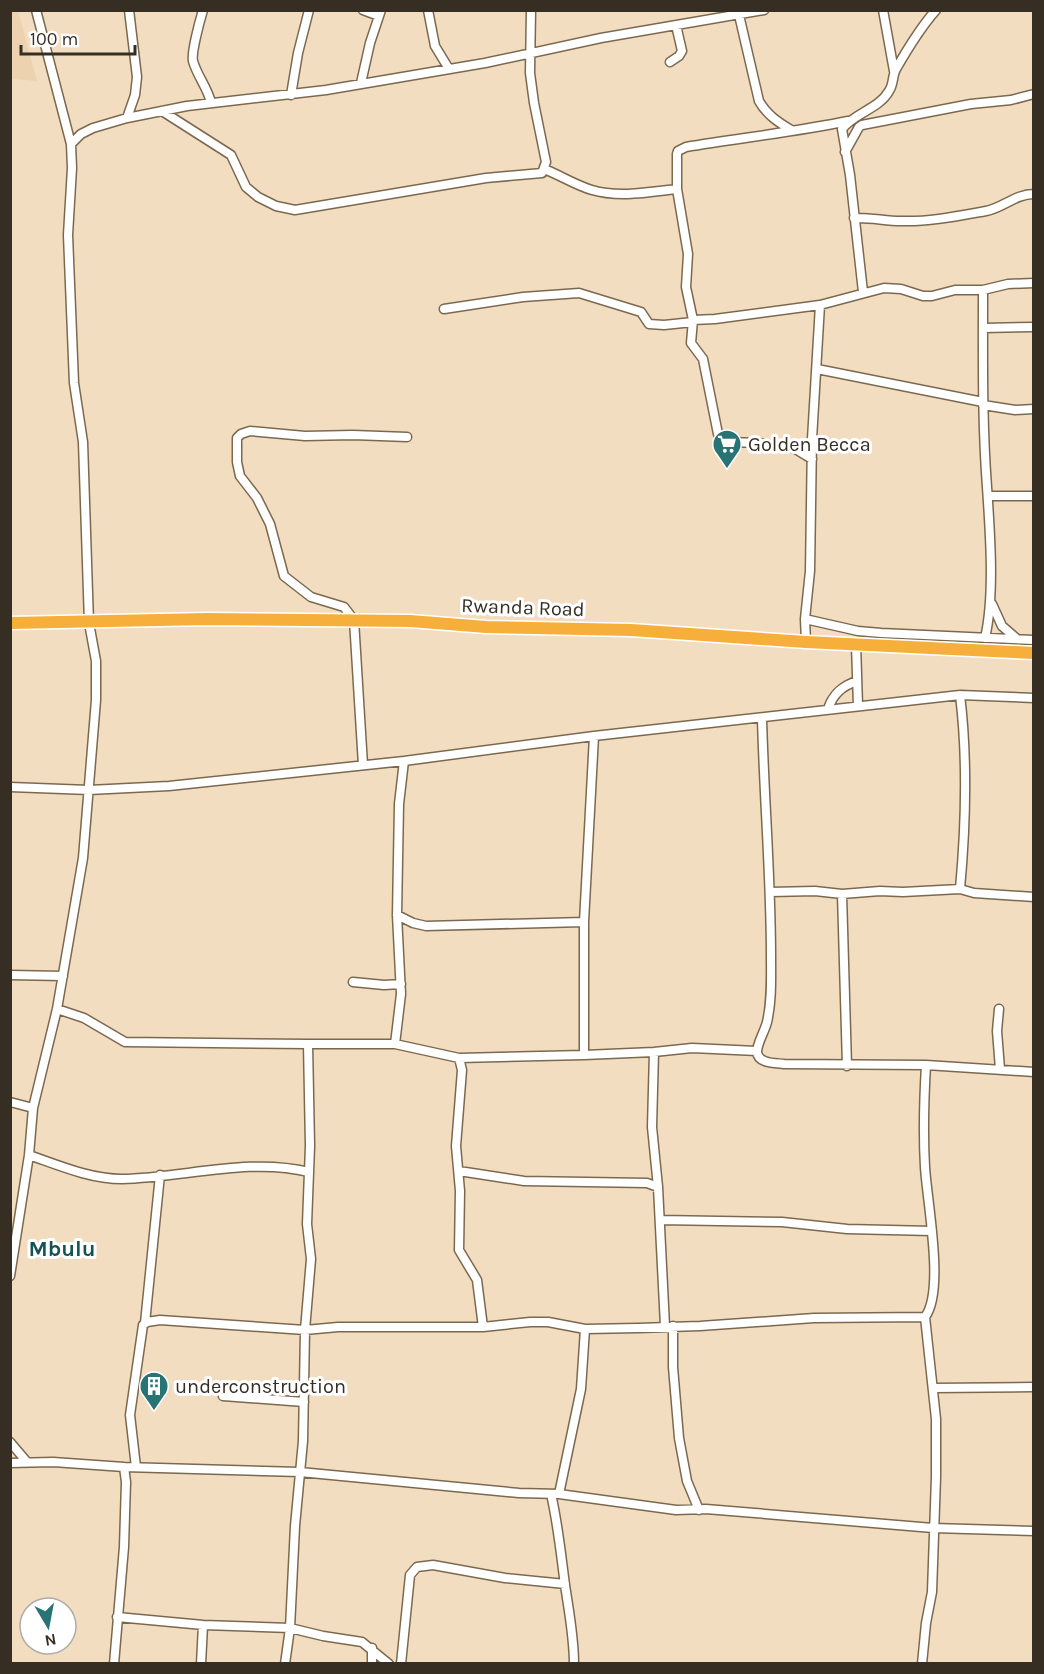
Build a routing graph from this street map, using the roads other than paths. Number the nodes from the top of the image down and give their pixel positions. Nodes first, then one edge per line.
1 (36, 10) edge
2 (129, 10) edge
3 (203, 10) edge
4 (309, 10) edge
5 (363, 10) edge
6 (428, 10) edge
7 (531, 10) edge
8 (883, 10) edge
9 (936, 10) edge
10 (759, 11) edge
11 (380, 13) edge
12 (739, 15) junction
13 (676, 25) junction
14 (531, 55) junction
15 (670, 62) dead end
16 (449, 69) junction
17 (894, 71) junction
18 (362, 83) junction
19 (1034, 94) edge
20 (291, 95) junction
21 (212, 104) junction
22 (162, 111) junction
23 (127, 118) junction
24 (848, 121) junction
25 (791, 130) junction
26 (71, 144) junction
27 (845, 152) junction
28 (544, 169) junction
29 (677, 189) junction
30 (1034, 194) edge
31 (854, 218) junction
32 (1034, 283) edge
33 (983, 290) junction
34 (864, 292) junction
35 (820, 305) junction
36 (444, 309) dead end
37 (693, 321) junction
38 (1034, 327) edge
39 (983, 328) junction
40 (817, 369) junction
41 (982, 404) junction
42 (1034, 409) edge
43 (407, 437) dead end
44 (812, 459) junction
45 (1034, 495) edge
46 (988, 496) junction
47 (991, 602) junction
48 (805, 619) junction
49 (354, 620) junction
50 (10, 623) edge
51 (89, 623) junction
52 (985, 639) junction
53 (1018, 639) junction
54 (1034, 640) edge
55 (806, 642) junction
56 (856, 644) junction
57 (1034, 653) edge
58 (857, 681) junction
59 (960, 695) junction
60 (1034, 698) edge
61 (858, 706) junction
62 (828, 709) junction
63 (762, 718) junction
64 (594, 736) junction
65 (404, 761) junction
66 (363, 765) junction
67 (10, 787) edge
68 (89, 790) junction
69 (960, 889) junction
70 (770, 892) junction
71 (842, 894) junction
72 (1034, 897) edge
73 (397, 915) junction
74 (584, 922) junction
75 (10, 975) edge
76 (63, 976) junction
77 (353, 982) dead end
78 (401, 984) junction
79 (57, 1009) junction
80 (999, 1009) dead end
81 (308, 1044) junction
82 (395, 1044) junction
83 (757, 1051) junction
84 (654, 1052) junction
85 (584, 1055) junction
86 (459, 1058) junction
87 (926, 1065) junction
88 (847, 1066) junction
89 (1000, 1069) junction
90 (1034, 1072) edge
91 (10, 1102) edge
92 (33, 1108) junction
93 (28, 1155) junction
94 (459, 1171) junction
95 (309, 1172) junction
96 (160, 1175) junction
97 (658, 1187) junction
98 (660, 1220) junction
99 (932, 1231) junction
100 (10, 1276) edge
101 (924, 1317) junction
102 (145, 1323) junction
103 (669, 1326) junction
104 (483, 1327) junction
105 (585, 1329) junction
106 (305, 1330) junction
107 (933, 1388) junction
108 (1034, 1388) edge
109 (223, 1396) dead end
110 (304, 1402) junction
111 (10, 1442) edge
112 (27, 1462) junction
113 (10, 1463) edge
114 (124, 1467) junction
115 (136, 1467) junction
116 (300, 1472) junction
117 (555, 1494) junction
118 (699, 1510) junction
119 (933, 1528) junction
120 (1034, 1531) edge
121 (565, 1584) junction
122 (117, 1617) junction
123 (203, 1625) junction
124 (290, 1628) junction
125 (372, 1648) junction
126 (114, 1664) edge
127 (201, 1664) edge
128 (285, 1664) edge
129 (372, 1664) edge
130 (389, 1664) edge
131 (401, 1664) edge
132 (574, 1664) edge
133 (922, 1664) edge

1 - 26 street
2 - 23 street
3 - 21 street
4 - 20 street
5 - 11 street
6 - 16 street
7 - 14 street
8 - 17 street
9 - 17 street
10 - 12 street
11 - 18 street
12 - 13 street
12 - 25 street
13 - 14 street
13 - 15 street
14 - 16 street
14 - 28 street
16 - 18 street
17 - 24 street
18 - 20 street
19 - 27 street
20 - 21 street
21 - 22 street
22 - 23 street
22 - 28 street
23 - 26 street
24 - 25 street
24 - 27 street
25 - 29 street
26 - 51 street
27 - 31 street
28 - 29 street
29 - 37 street
30 - 31 street
31 - 34 street
32 - 33 street
33 - 34 street
33 - 39 street
34 - 35 street
35 - 37 street
35 - 40 street
36 - 37 street
37 - 44 street
38 - 39 street
39 - 41 street
40 - 41 street
40 - 44 street
41 - 42 street
41 - 46 street
43 - 49 street
44 - 48 street
45 - 46 street
46 - 47 street
47 - 52 street
47 - 53 street
48 - 52 street
48 - 55 street
49 - 51 highway, Rwanda Road
49 - 55 highway, Rwanda Road
49 - 66 street
50 - 51 highway, Rwanda Road
51 - 68 street
52 - 53 street
53 - 54 street
55 - 56 highway, Rwanda Road
56 - 57 highway, Rwanda Road
56 - 58 street
58 - 61 street
58 - 62 street
59 - 60 street
59 - 61 street
59 - 69 street
61 - 62 street
62 - 63 street
63 - 64 street
63 - 70 street
64 - 65 street
64 - 74 street
65 - 66 street
65 - 73 street
66 - 68 street
67 - 68 street
68 - 76 street
69 - 71 street
69 - 72 street
70 - 71 street
70 - 83 street
71 - 88 street
73 - 74 street
73 - 78 street
74 - 85 street
75 - 76 street
76 - 79 street
77 - 78 street
78 - 82 street
79 - 81 street
79 - 92 street
80 - 89 street
81 - 82 street
81 - 95 street
82 - 86 street
83 - 84 street
83 - 88 street
84 - 85 street
84 - 97 street
85 - 86 street
86 - 94 street
87 - 88 street
87 - 89 street
87 - 99 street
89 - 90 street
91 - 92 street
92 - 93 street
93 - 96 street
93 - 100 street
94 - 97 street
94 - 104 street
95 - 96 street
95 - 106 street
96 - 102 street
97 - 98 street
98 - 99 street
98 - 103 street
99 - 101 street
101 - 103 street
101 - 107 street
102 - 106 street
102 - 115 street
103 - 105 street
103 - 118 street
104 - 105 street
104 - 106 street
105 - 117 street
106 - 110 street
107 - 108 street
107 - 119 street
109 - 110 street
110 - 116 street
111 - 112 street
112 - 113 street
112 - 114 street
114 - 115 street
114 - 122 street
115 - 116 street
116 - 117 street
116 - 124 street
117 - 118 street
117 - 121 street
118 - 119 street
119 - 120 street
119 - 133 street
121 - 131 street
121 - 132 street
122 - 123 street
122 - 126 street
123 - 124 street
123 - 127 street
124 - 125 street
124 - 128 street
125 - 129 street
125 - 130 street

